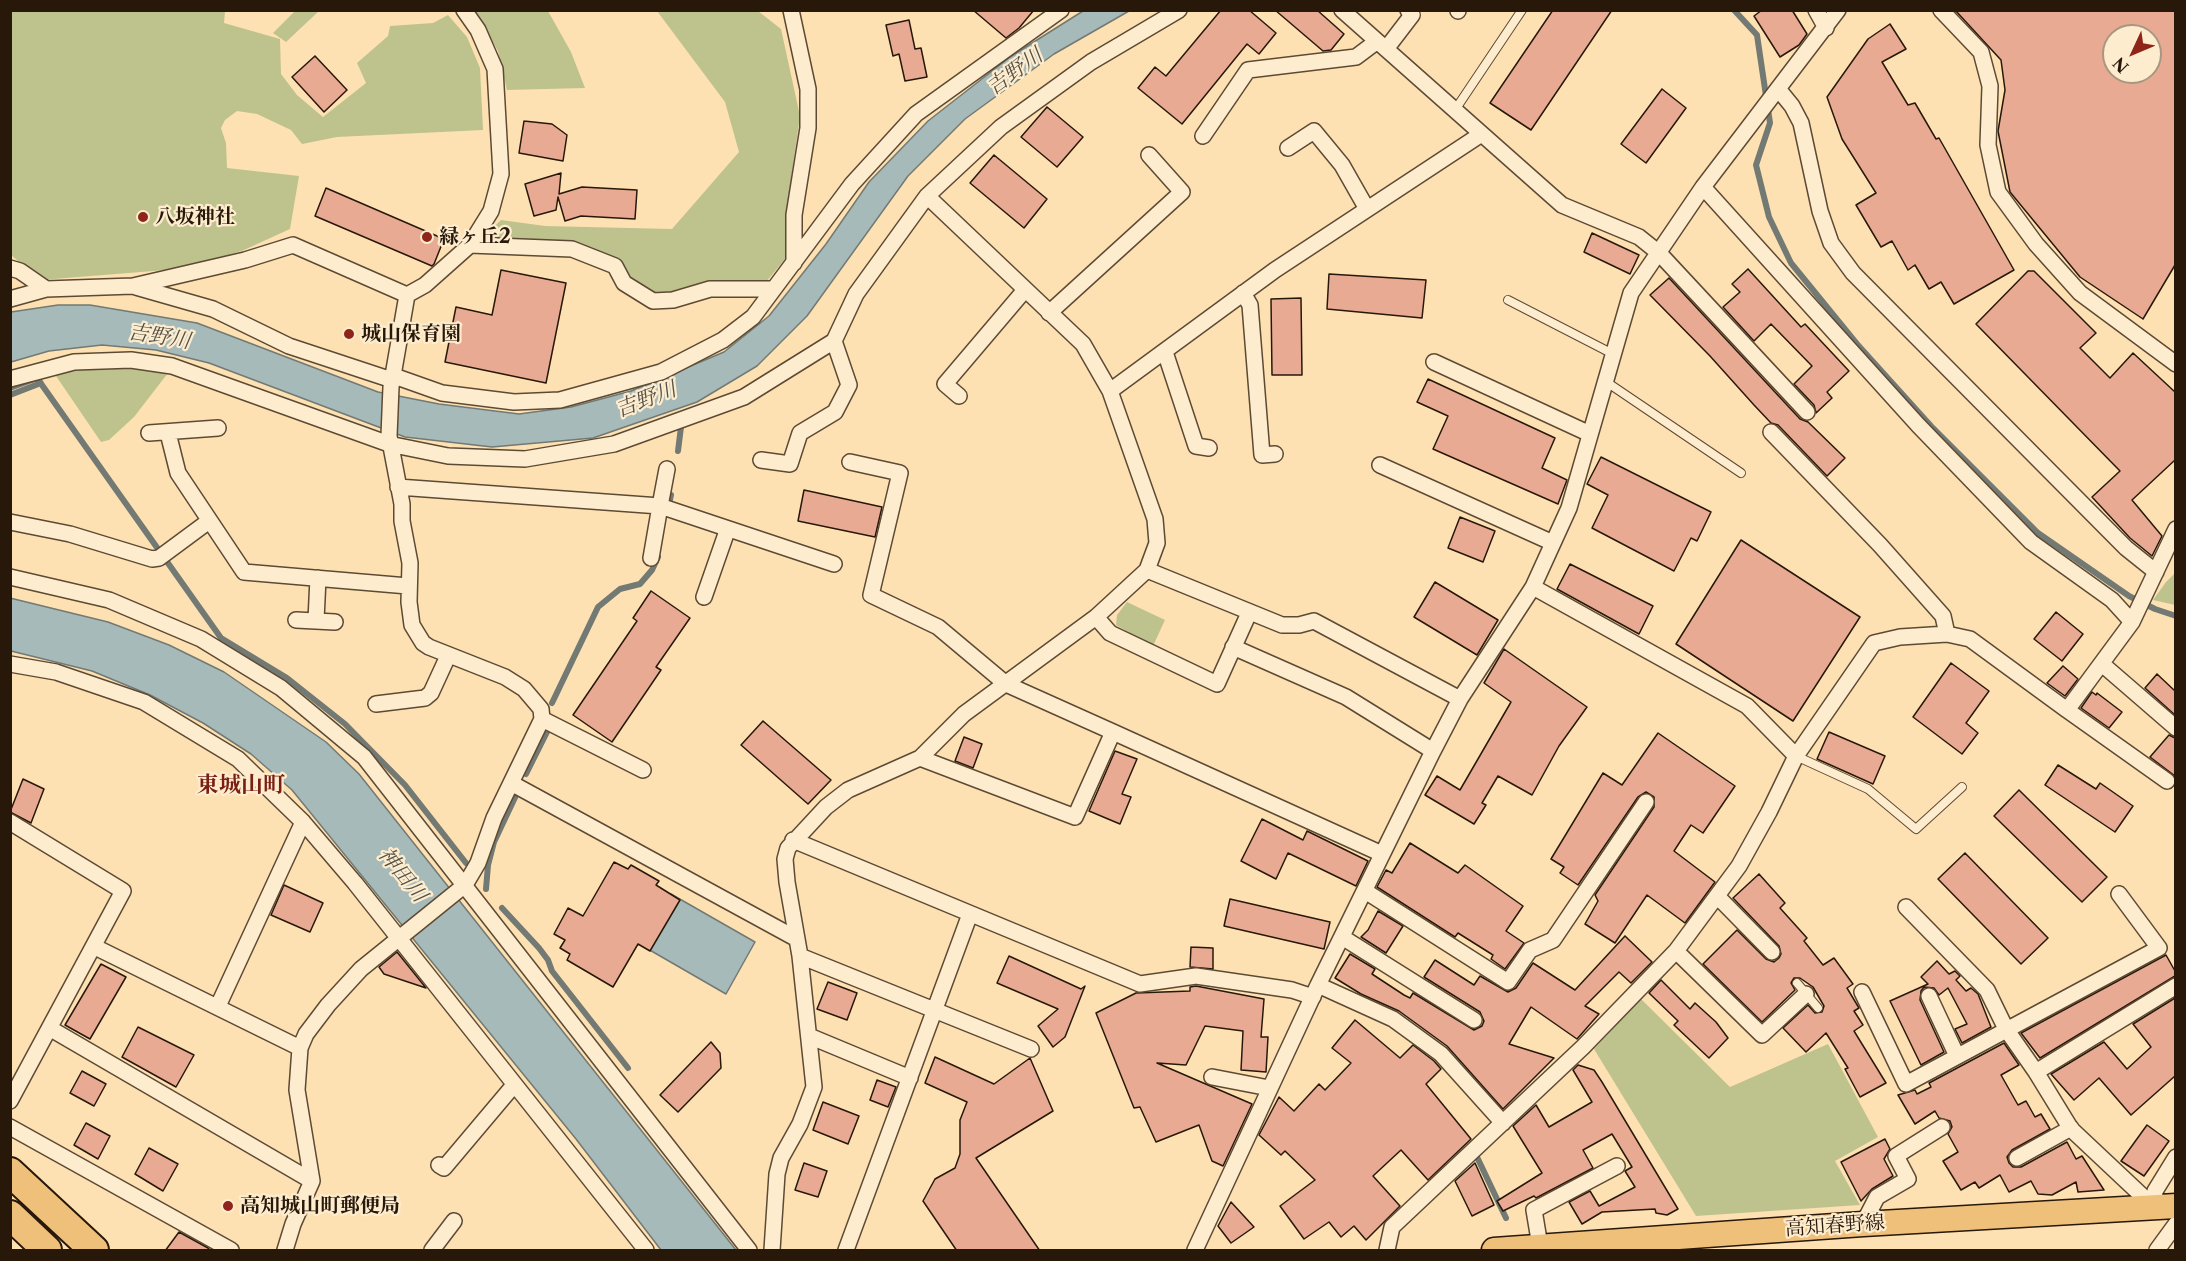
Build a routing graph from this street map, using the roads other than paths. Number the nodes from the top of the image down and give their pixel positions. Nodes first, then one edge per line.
1 (464, 10) edge
2 (791, 10) edge
3 (1179, 10) edge
4 (1342, 10) edge
5 (1408, 10) edge
6 (1522, 10) edge
7 (1816, 10) edge
8 (1838, 10) edge
9 (1941, 10) edge
10 (1057, 13) edge
11 (1826, 28) junction
12 (1381, 46) junction
13 (1777, 92) junction
14 (1454, 112) junction
15 (1480, 135) junction
16 (1203, 136) dead end
17 (1288, 148) dead end
18 (1149, 155) dead end
19 (1703, 187) junction
20 (927, 196) junction
21 (1367, 209) junction
22 (471, 244) junction
23 (1659, 253) junction
24 (794, 263) junction
25 (10, 268) edge
26 (132, 286) junction
27 (772, 289) junction
28 (46, 290) junction
29 (1024, 291) junction
30 (1242, 292) junction
31 (407, 295) junction
32 (10, 299) edge
33 (1508, 300) dead end
34 (1049, 313) junction
35 (834, 341) junction
36 (1165, 352) junction
37 (1613, 354) junction
38 (1434, 362) dead end
39 (2175, 363) edge
40 (10, 379) edge
41 (392, 381) junction
42 (1605, 381) junction
43 (1110, 391) junction
44 (959, 396) dead end
45 (1807, 412) dead end
46 (218, 428) dead end
47 (1771, 432) dead end
48 (149, 433) dead end
49 (168, 433) junction
50 (1590, 434) junction
51 (389, 440) junction
52 (1209, 448) dead end
53 (1275, 454) dead end
54 (761, 460) dead end
55 (850, 462) dead end
56 (1380, 465) dead end
57 (667, 469) dead end
58 (1741, 473) dead end
59 (398, 487) junction
60 (660, 506) junction
61 (208, 521) junction
62 (10, 522) edge
63 (2175, 529) edge
64 (727, 531) junction
65 (1553, 543) junction
66 (651, 558) dead end
67 (834, 564) dead end
68 (1147, 570) junction
69 (10, 577) edge
70 (318, 578) junction
71 (2153, 579) junction
72 (408, 586) junction
73 (1533, 587) junction
74 (704, 597) dead end
75 (1249, 613) junction
76 (1096, 618) junction
77 (296, 620) dead end
78 (316, 620) junction
79 (335, 622) dead end
80 (2132, 622) junction
81 (1947, 634) junction
82 (1233, 647) junction
83 (448, 656) junction
84 (10, 664) edge
85 (2102, 664) junction
86 (1005, 684) junction
87 (1460, 699) junction
88 (376, 704) dead end
89 (2067, 710) junction
90 (542, 719) junction
91 (2175, 728) edge
92 (1113, 732) junction
93 (1433, 751) junction
94 (1796, 756) junction
95 (920, 758) junction
96 (644, 770) dead end
97 (2167, 781) dead end
98 (510, 783) junction
99 (1962, 787) dead end
100 (1646, 802) dead end
101 (10, 822) edge
102 (303, 822) junction
103 (793, 840) junction
104 (1382, 854) junction
105 (462, 888) junction
106 (1365, 891) junction
107 (2119, 894) dead end
108 (1718, 896) junction
109 (1906, 907) dead end
110 (970, 914) junction
111 (401, 936) junction
112 (1342, 937) junction
113 (797, 939) junction
114 (95, 947) junction
115 (1676, 951) junction
116 (1772, 951) dead end
117 (800, 956) junction
118 (2175, 986) edge
119 (1802, 989) joint
120 (1315, 991) junction
121 (1862, 992) dead end
122 (1929, 996) dead end
123 (218, 1006) junction
124 (1818, 1008) dead end
125 (934, 1009) junction
126 (1474, 1020) dead end
127 (51, 1029) junction
128 (2006, 1029) junction
129 (809, 1036) junction
130 (300, 1048) junction
131 (1031, 1049) dead end
132 (1957, 1056) junction
133 (2036, 1072) junction
134 (1212, 1077) dead end
135 (910, 1078) junction
136 (514, 1085) junction
137 (1269, 1088) junction
138 (10, 1101) edge
139 (1503, 1123) junction
140 (10, 1126) edge
141 (1942, 1127) dead end
142 (2071, 1128) junction
143 (2175, 1157) edge
144 (2017, 1158) dead end
145 (440, 1166) dead end
146 (1617, 1166) dead end
147 (10, 1172) edge
148 (312, 1181) junction
149 (2165, 1207) edge
150 (10, 1215) edge
151 (454, 1221) dead end
152 (1863, 1224) junction
153 (2175, 1224) edge
154 (1530, 1248) edge
155 (846, 1250) edge
156 (46, 1251) edge
157 (94, 1251) edge
158 (231, 1251) edge
159 (285, 1251) edge
160 (432, 1251) edge
161 (646, 1251) edge
162 (749, 1251) edge
163 (772, 1251) edge
164 (1194, 1251) edge
165 (1387, 1251) edge
166 (1494, 1251) edge
167 (2157, 1251) edge

1 - 22 street
2 - 24 street
3 - 20 street
4 - 12 street
5 - 12 street
6 - 14 lane
7 - 11 street
8 - 11 street
9 - 39 street
10 - 24 street
11 - 13 street
12 - 14 street
12 - 16 street
13 - 19 street
13 - 71 street
14 - 15 street
15 - 21 street
15 - 23 street
17 - 21 street
18 - 34 street
19 - 23 street
19 - 80 street
20 - 29 street
20 - 35 street
21 - 30 street
22 - 27 street
22 - 31 street
23 - 37 street
23 - 45 street
24 - 27 street
25 - 28 street
26 - 28 street
26 - 31 street
26 - 41 street
27 - 41 street
28 - 32 street
29 - 34 street
29 - 44 street
30 - 36 street
30 - 53 street
31 - 41 street
33 - 37 lane
34 - 43 street
35 - 51 street
35 - 54 street
36 - 43 street
36 - 52 street
37 - 42 street
38 - 50 street
40 - 51 street
41 - 51 street
42 - 50 street
42 - 58 lane
43 - 68 street
46 - 49 street
47 - 81 street
48 - 49 street
49 - 61 street
50 - 65 street
51 - 59 street
55 - 86 street
56 - 65 street
57 - 60 street
59 - 60 street
59 - 72 street
60 - 64 street
60 - 66 street
61 - 62 street
61 - 70 street
63 - 71 street
64 - 67 street
64 - 74 street
65 - 73 street
68 - 75 street
68 - 76 street
69 - 105 street
70 - 72 street
70 - 78 street
71 - 80 street
72 - 83 street
73 - 87 street
73 - 94 street
75 - 82 street
75 - 87 street
76 - 82 street
76 - 86 street
77 - 78 street
78 - 79 street
80 - 85 street
81 - 89 street
81 - 94 street
82 - 93 street
83 - 88 street
83 - 90 street
84 - 102 street
85 - 89 street
85 - 91 street
86 - 92 street
86 - 95 street
87 - 93 street
89 - 97 street
90 - 96 street
90 - 98 street
92 - 95 street
92 - 104 street
93 - 104 street
94 - 99 lane
94 - 108 street
95 - 103 street
98 - 105 street
98 - 113 street
100 - 106 street
101 - 114 street
102 - 111 street
102 - 123 street
103 - 110 street
103 - 113 street
104 - 106 street
105 - 111 street
105 - 162 street
106 - 112 street
107 - 128 street
108 - 115 street
108 - 116 street
109 - 128 street
110 - 120 street
110 - 125 street
111 - 130 street
111 - 136 street
112 - 120 street
112 - 126 street
113 - 117 street
114 - 123 street
114 - 127 street
115 - 119 street
115 - 139 street
117 - 125 street
117 - 129 street
118 - 133 street
119 - 124 lane
120 - 137 street
120 - 139 street
121 - 132 street
122 - 132 street
123 - 130 street
125 - 131 street
125 - 135 street
127 - 138 street
127 - 148 street
128 - 132 street
128 - 133 street
129 - 135 street
129 - 163 street
130 - 148 street
133 - 142 street
134 - 137 street
135 - 155 street
136 - 145 street
136 - 161 street
137 - 164 street
139 - 165 street
140 - 158 street
141 - 152 street
142 - 144 street
142 - 149 street
143 - 149 street
146 - 154 street
147 - 157 highway
148 - 159 street
149 - 152 main road, 高知春野線
150 - 156 highway
151 - 160 street
152 - 154 main road, 高知春野線
153 - 167 street
154 - 166 main road, 高知春野線

